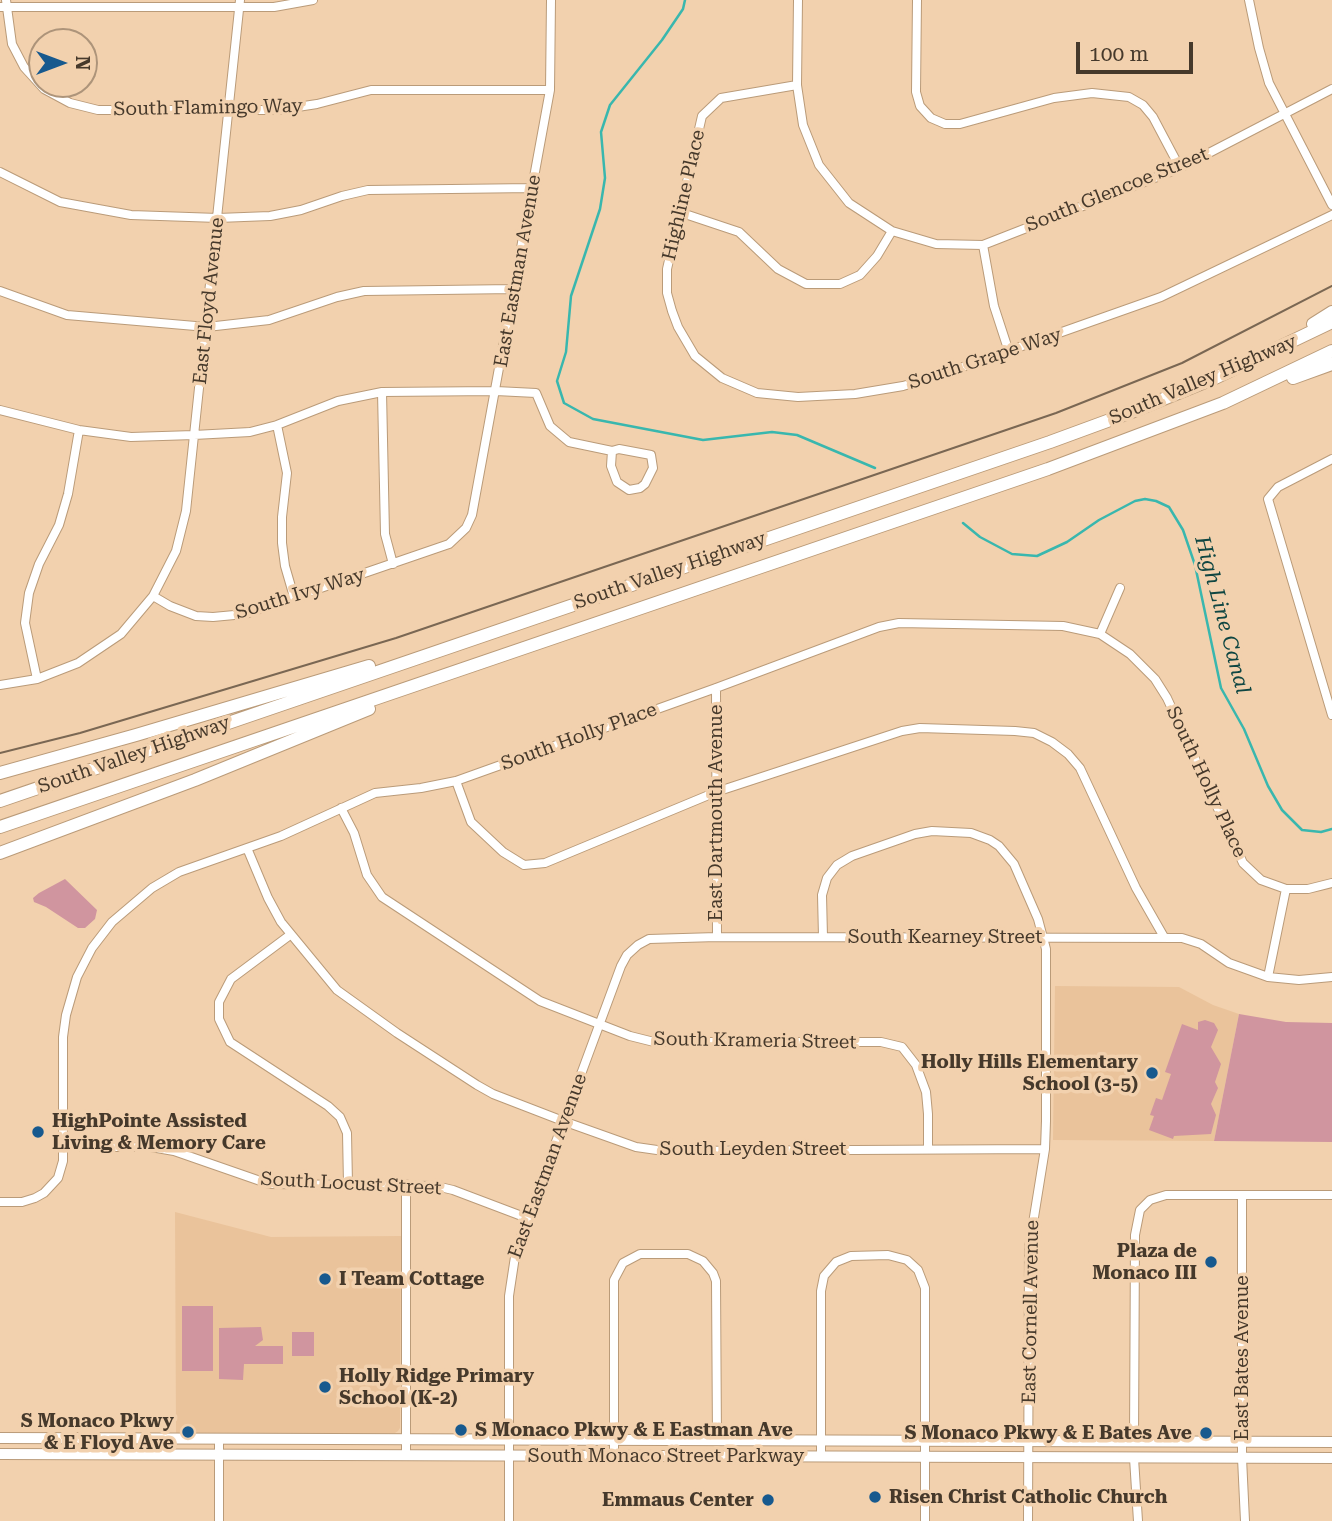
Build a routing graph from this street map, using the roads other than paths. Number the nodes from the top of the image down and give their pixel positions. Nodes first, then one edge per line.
1 (313, 0) edge
2 (551, 0) edge
3 (798, 0) edge
4 (917, 0) edge
5 (1249, 0) edge
6 (240, 4) edge
7 (4, 5) edge
8 (796, 85) junction
9 (1332, 89) edge
10 (551, 90) junction
11 (229, 110) junction
12 (1284, 114) junction
13 (1180, 168) junction
14 (0, 172) edge
15 (533, 188) junction
16 (1332, 205) edge
17 (679, 212) junction
18 (1332, 215) edge
19 (218, 218) junction
20 (892, 231) junction
21 (983, 245) junction
22 (514, 289) junction
23 (0, 291) edge
24 (667, 293) joint
25 (1332, 312) edge
26 (1332, 322) edge
27 (206, 327) junction
28 (1332, 351) edge
29 (1009, 352) junction
30 (1332, 364) edge
31 (1244, 366) junction
32 (496, 391) junction
33 (382, 392) junction
34 (1223, 403) junction
35 (0, 410) edge
36 (277, 425) junction
37 (79, 430) junction
38 (194, 435) junction
39 (612, 452) junction
40 (1332, 459) edge
41 (459, 536) joint
42 (393, 564) junction
43 (1120, 589) dead end
44 (153, 596) junction
45 (294, 597) junction
46 (537, 617) junction
47 (1100, 634) junction
48 (37, 679) junction
49 (433, 679) junction
50 (0, 685) edge
51 (716, 688) junction
52 (1332, 716) edge
53 (0, 773) edge
54 (456, 780) junction
55 (716, 792) junction
56 (0, 801) edge
57 (341, 808) junction
58 (0, 827) edge
59 (247, 848) junction
60 (0, 853) edge
61 (1332, 883) edge
62 (1286, 889) junction
63 (290, 935) junction
64 (717, 937) junction
65 (823, 937) junction
66 (1045, 937) junction
67 (1164, 937) junction
68 (1268, 977) junction
69 (1332, 977) edge
70 (599, 1024) junction
71 (563, 1121) junction
72 (63, 1147) junction
73 (928, 1149) junction
74 (1045, 1149) junction
75 (348, 1184) junction
76 (406, 1184) junction
77 (1242, 1195) junction
78 (1332, 1195) edge
79 (0, 1202) edge
80 (527, 1218) junction
81 (0, 1438) edge
82 (219, 1439) junction
83 (405, 1439) junction
84 (509, 1439) junction
85 (614, 1440) junction
86 (821, 1440) junction
87 (924, 1440) junction
88 (717, 1441) junction
89 (1029, 1441) junction
90 (1134, 1441) junction
91 (1242, 1441) junction
92 (1332, 1442) edge
93 (0, 1454) edge
94 (219, 1456) junction
95 (406, 1456) junction
96 (614, 1456) junction
97 (509, 1457) junction
98 (821, 1457) junction
99 (924, 1457) junction
100 (1029, 1457) junction
101 (1134, 1458) junction
102 (1242, 1458) junction
103 (1332, 1458) edge
104 (219, 1521) edge
105 (509, 1521) edge
106 (925, 1521) edge
107 (1028, 1521) edge
108 (1138, 1521) edge
109 (1245, 1521) edge

1 - 6 street
2 - 10 street, East Eastman Avenue
3 - 8 street
4 - 13 street
5 - 12 street
6 - 7 street
6 - 11 street, East Floyd Avenue
7 - 11 street, South Flamingo Way
8 - 17 street, Highline Place
8 - 20 street
9 - 12 street, South Glencoe Street
10 - 11 street, South Flamingo Way
10 - 15 street, East Eastman Avenue
11 - 19 street, East Floyd Avenue
12 - 13 street, South Glencoe Street
12 - 16 street
13 - 21 street, South Glencoe Street
14 - 19 street
15 - 19 street
15 - 22 street, East Eastman Avenue
17 - 20 street
17 - 24 street, Highline Place
18 - 29 street, South Grape Way
19 - 27 street, East Floyd Avenue
20 - 21 street, South Glencoe Street
21 - 29 street
22 - 27 street
22 - 32 street, East Eastman Avenue
23 - 27 street
24 - 29 street, South Grape Way
25 - 31 highway
26 - 31 highway, South Valley Highway
27 - 38 street, East Floyd Avenue
28 - 34 highway, South Valley Highway
30 - 34 highway
31 - 46 highway, South Valley Highway
32 - 33 street
32 - 39 street
32 - 41 street, East Eastman Avenue
33 - 36 street
33 - 42 street
34 - 49 highway, South Valley Highway
35 - 37 street
36 - 38 street
36 - 45 street
37 - 38 street
37 - 48 street
38 - 44 street, East Floyd Avenue
39 - 39 street
40 - 52 street
41 - 42 street, South Ivy Way
42 - 45 street, South Ivy Way
43 - 47 street
44 - 45 street, South Ivy Way
44 - 48 street
46 - 53 highway
46 - 56 highway, South Valley Highway
47 - 51 street, South Holly Place
47 - 62 street, South Holly Place
48 - 50 street
49 - 58 highway, South Valley Highway
49 - 60 highway
51 - 54 street, South Holly Place
51 - 55 street, East Dartmouth Avenue
54 - 55 street
54 - 57 street, South Holly Place
55 - 64 street, East Dartmouth Avenue
55 - 67 street
57 - 59 street, South Holly Place
57 - 70 street, South Krameria Street
59 - 63 street, South Leyden Street
59 - 72 street, South Holly Place
61 - 62 street
62 - 68 street
63 - 71 street, South Leyden Street
63 - 75 street
64 - 65 street, South Kearney Street
64 - 70 street, South Kearney Street
65 - 66 street, South Kearney Street
65 - 66 street
66 - 67 street, South Kearney Street
66 - 74 street, East Cornell Avenue
67 - 68 street, South Kearney Street
68 - 69 street, South Kearney Street
70 - 71 street, East Eastman Avenue
70 - 73 street, South Krameria Street
71 - 73 street, South Leyden Street
71 - 80 street, East Eastman Avenue
72 - 75 street, South Locust Street
72 - 79 street
73 - 74 street, South Leyden Street
74 - 89 street, East Cornell Avenue
75 - 76 street, South Locust Street
76 - 80 street, South Locust Street
76 - 83 street
77 - 78 street
77 - 90 street
77 - 91 street, East Bates Avenue
80 - 84 street, East Eastman Avenue
81 - 82 main road, South Monaco Street Parkway
82 - 83 main road, South Monaco Street Parkway
82 - 94 street
83 - 84 main road, South Monaco Street Parkway
83 - 95 street
84 - 85 main road, South Monaco Street Parkway
84 - 97 street, East Eastman Avenue
85 - 88 main road, South Monaco Street Parkway
85 - 88 street
85 - 96 street
86 - 87 main road, South Monaco Street Parkway
86 - 87 street
86 - 88 main road, South Monaco Street Parkway
86 - 98 street
87 - 89 main road, South Monaco Street Parkway
87 - 99 street
89 - 90 main road, South Monaco Street Parkway
89 - 100 street, East Cornell Avenue
90 - 91 main road, South Monaco Street Parkway
91 - 92 main road, South Monaco Street Parkway
91 - 102 street, East Bates Avenue
93 - 94 main road, South Monaco Street Parkway
94 - 95 main road, South Monaco Street Parkway
94 - 104 street
95 - 97 main road, South Monaco Street Parkway
96 - 97 main road, South Monaco Street Parkway
96 - 98 main road, South Monaco Street Parkway
97 - 105 street, East Eastman Avenue
98 - 99 main road, South Monaco Street Parkway
99 - 100 main road, South Monaco Street Parkway
99 - 106 street
100 - 101 main road, South Monaco Street Parkway
100 - 107 street, East Cornell Avenue
101 - 102 main road, South Monaco Street Parkway
101 - 108 street
102 - 103 main road, South Monaco Street Parkway
102 - 109 street, East Bates Avenue

